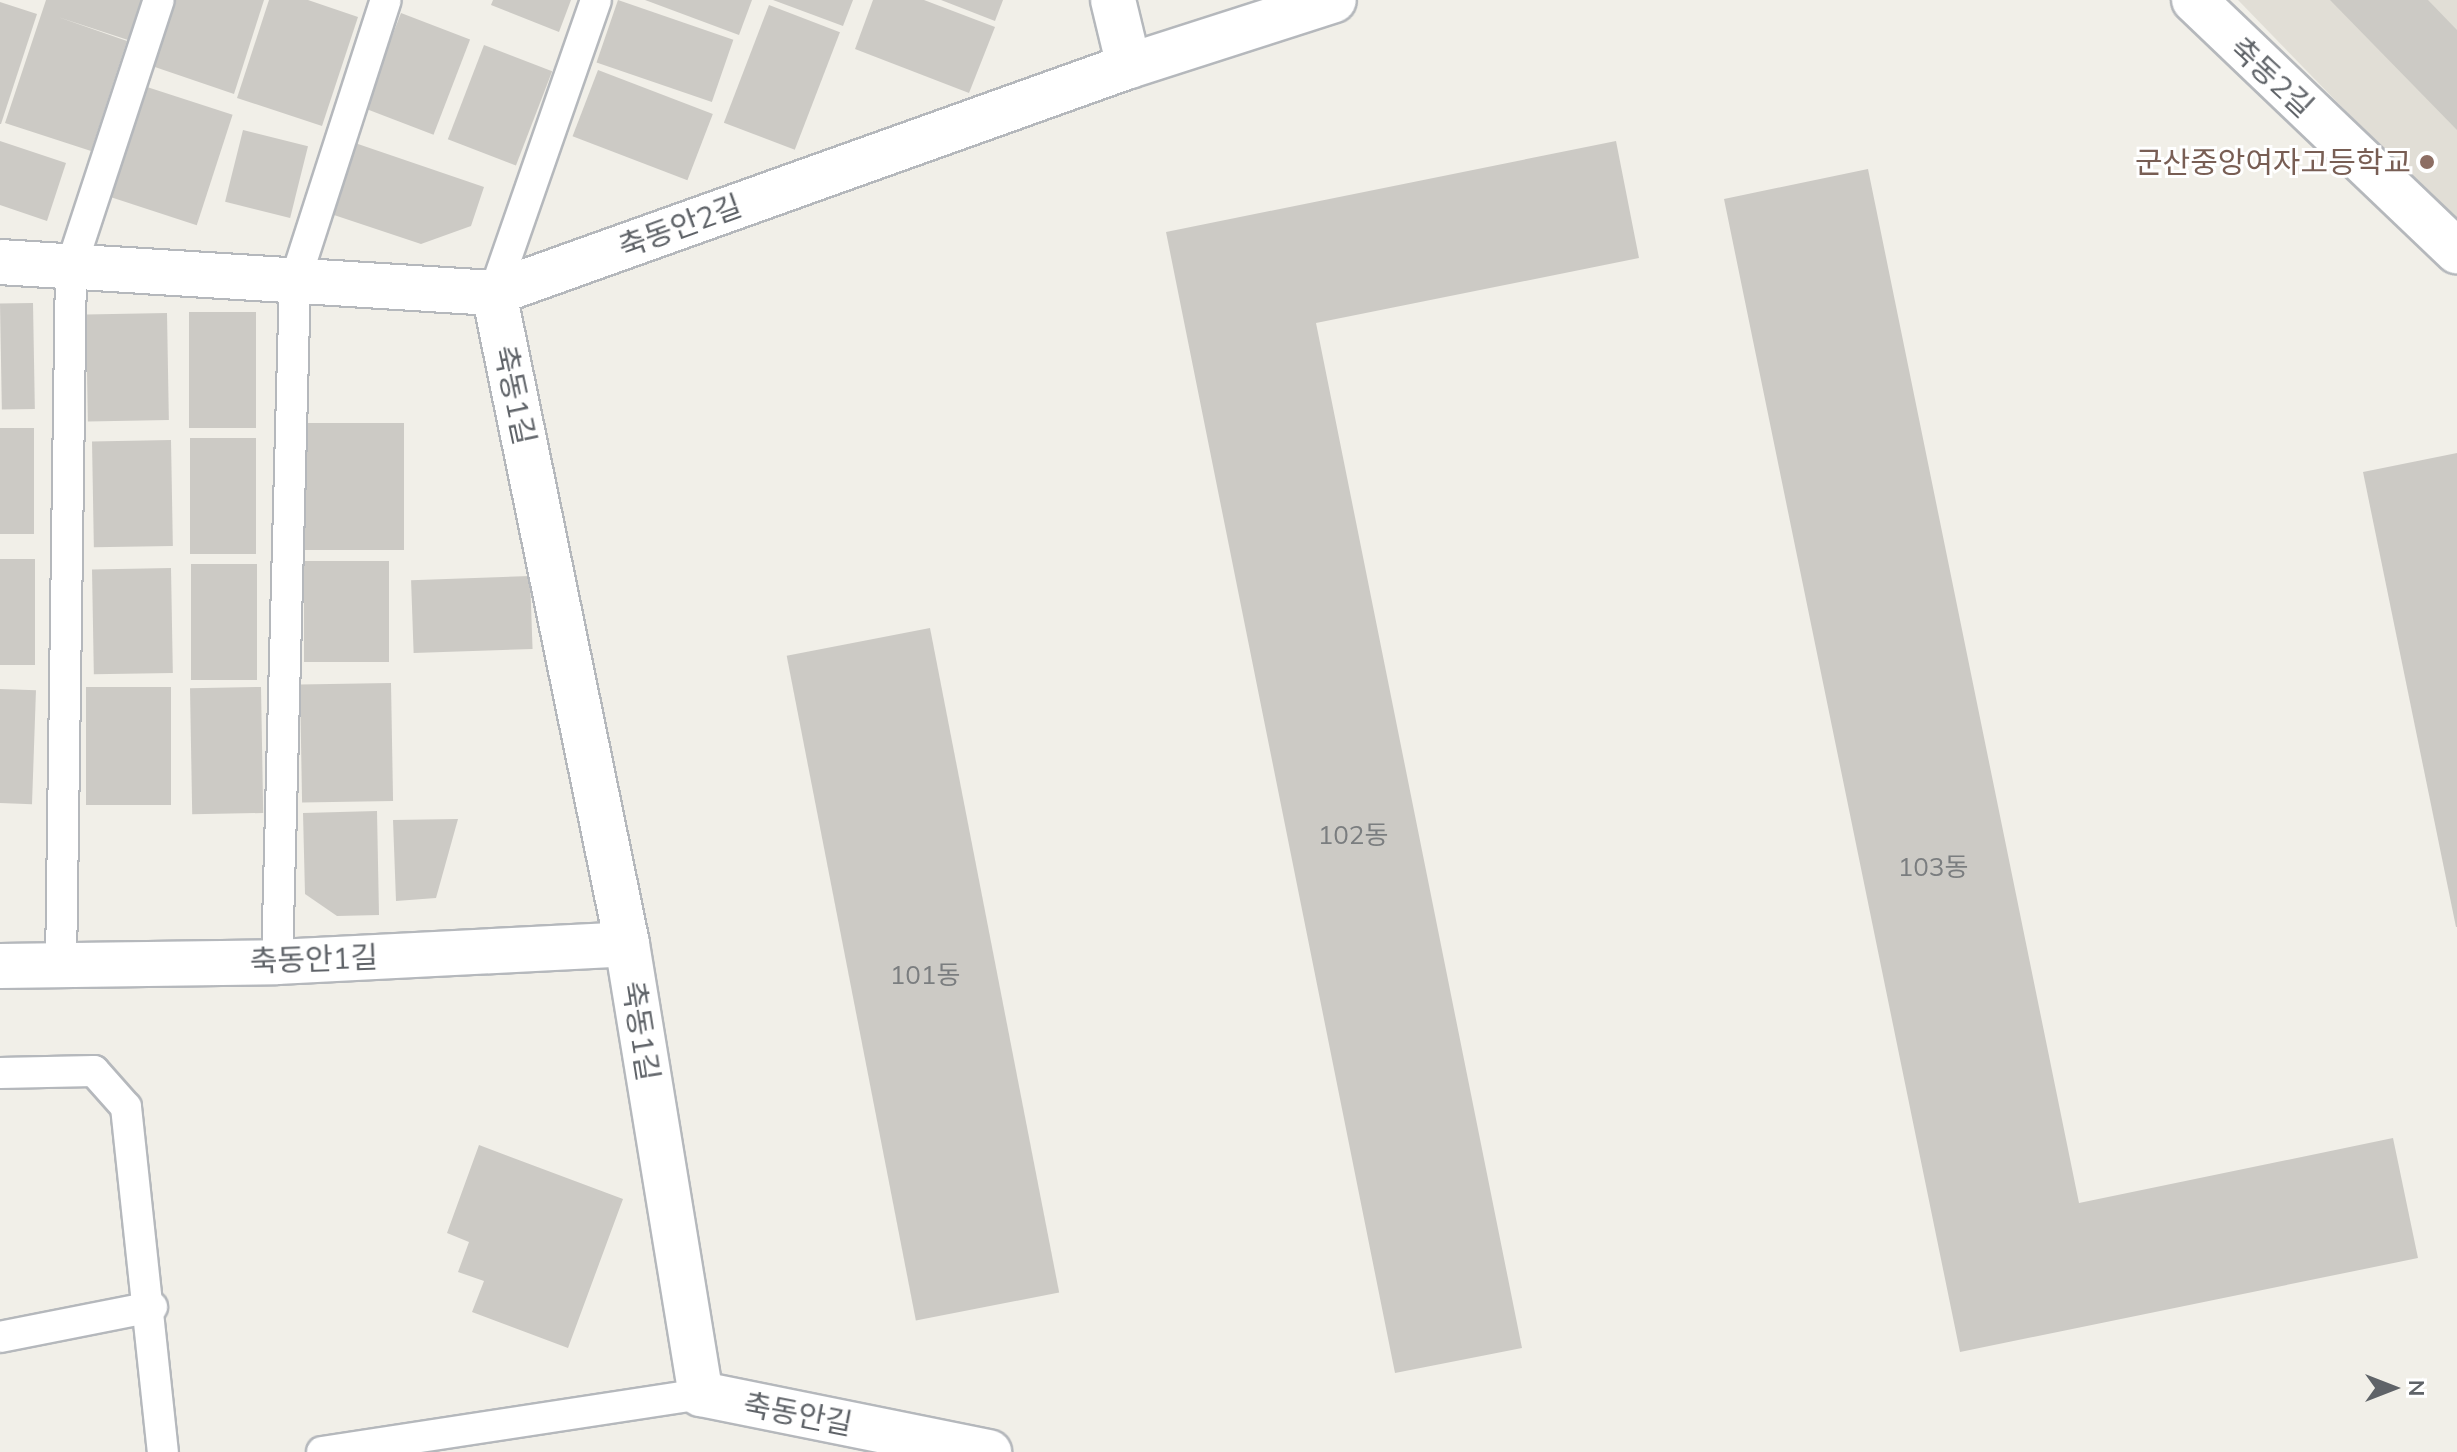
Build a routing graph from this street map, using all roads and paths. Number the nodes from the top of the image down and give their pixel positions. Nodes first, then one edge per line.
1 (159, 0) edge
2 (386, 0) edge
3 (596, 0) edge
4 (1113, 0) edge
5 (1334, 0) edge
6 (2194, 0) edge
7 (2218, 16) edge
8 (1129, 66) junction
9 (2457, 251) edge
10 (0, 262) edge
11 (71, 267) junction
12 (295, 281) junction
13 (494, 293) junction
14 (627, 944) junction
15 (277, 962) junction
16 (61, 965) junction
17 (0, 966) edge
18 (0, 1073) edge
19 (152, 1307) junction
20 (0, 1337) edge
21 (701, 1394) junction
22 (163, 1452) edge
23 (322, 1452) edge
24 (989, 1452) edge

1 - 11 lane
2 - 12 lane
3 - 13 lane
4 - 8 street
5 - 8 street, 축동안2길
6 - 7 street, 축동2길
7 - 9 street, 축동2길
8 - 13 street, 축동안2길
10 - 11 street, 축동안2길
11 - 12 street, 축동안2길
11 - 16 lane
12 - 13 street, 축동안2길
12 - 15 lane
13 - 14 street, 축동1길
14 - 15 street, 축동안1길
14 - 21 street, 축동1길
15 - 16 street, 축동안1길
16 - 17 street, 축동안1길
18 - 19 lane
19 - 20 lane
19 - 22 lane
21 - 23 lane
21 - 24 street, 축동안길

